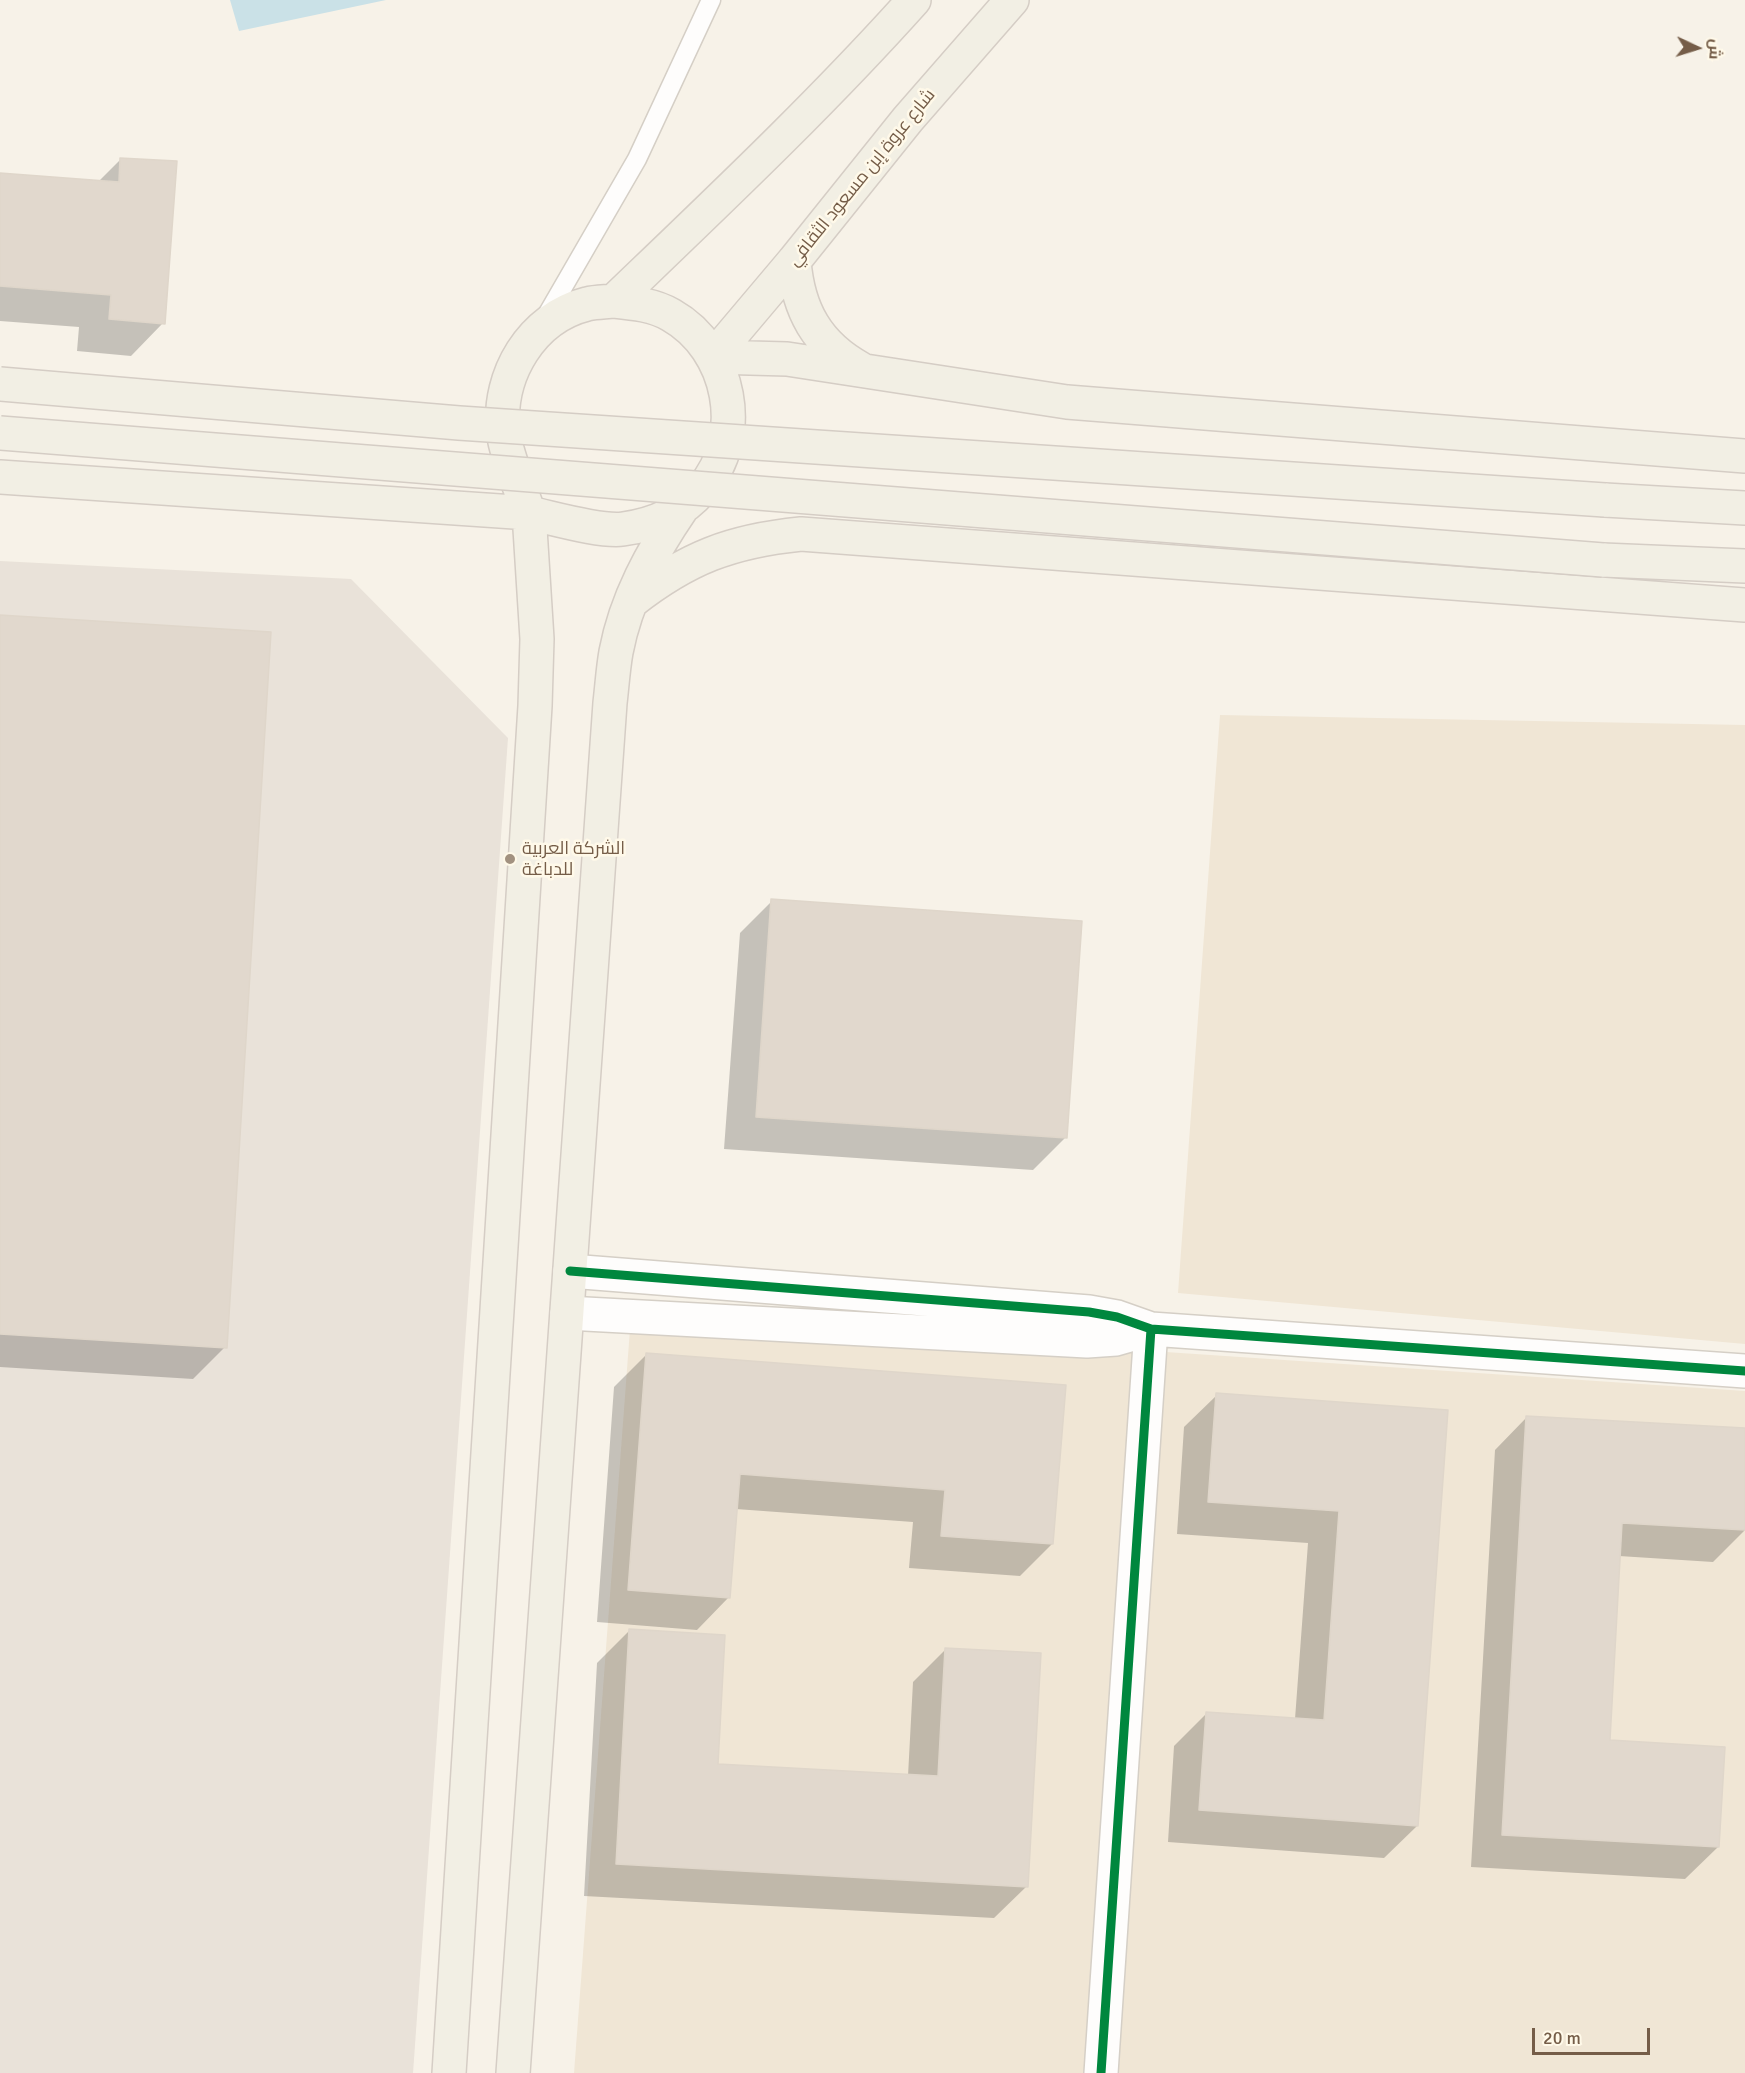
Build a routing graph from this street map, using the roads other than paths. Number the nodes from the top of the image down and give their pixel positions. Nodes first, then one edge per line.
1 (711, 0) edge
2 (914, 0) edge
3 (1012, 0) edge
4 (794, 261) junction
5 (615, 301) junction
6 (537, 332) junction
7 (713, 357) junction
8 (867, 372) junction
9 (0, 384) edge
10 (0, 432) edge
11 (1745, 456) edge
12 (0, 477) edge
13 (682, 508) junction
14 (1745, 508) edge
15 (529, 513) junction
16 (1745, 566) edge
17 (630, 602) junction
18 (1745, 605) edge
19 (570, 1271) junction
20 (567, 1313) junction
21 (1151, 1329) junction
22 (1745, 1371) edge
23 (449, 2073) edge
24 (513, 2073) edge
25 (1101, 2073) edge

1 - 6 lane
2 - 5 main road
3 - 4 main road, شارع عروة إبن مسعود الثقافي
4 - 7 main road, شارع عروة إبن مسعود الثقافي
4 - 8 main road
5 - 6 main road
5 - 7 main road
6 - 15 main road
7 - 8 main road
7 - 13 main road
8 - 11 main road
9 - 14 main road, bridge
10 - 16 main road, bridge
12 - 15 main road
13 - 15 main road
13 - 17 main road
15 - 23 main road
17 - 18 main road
17 - 19 main road
19 - 20 main road
19 - 21 street
20 - 21 street
20 - 24 main road
21 - 22 street
21 - 25 street

